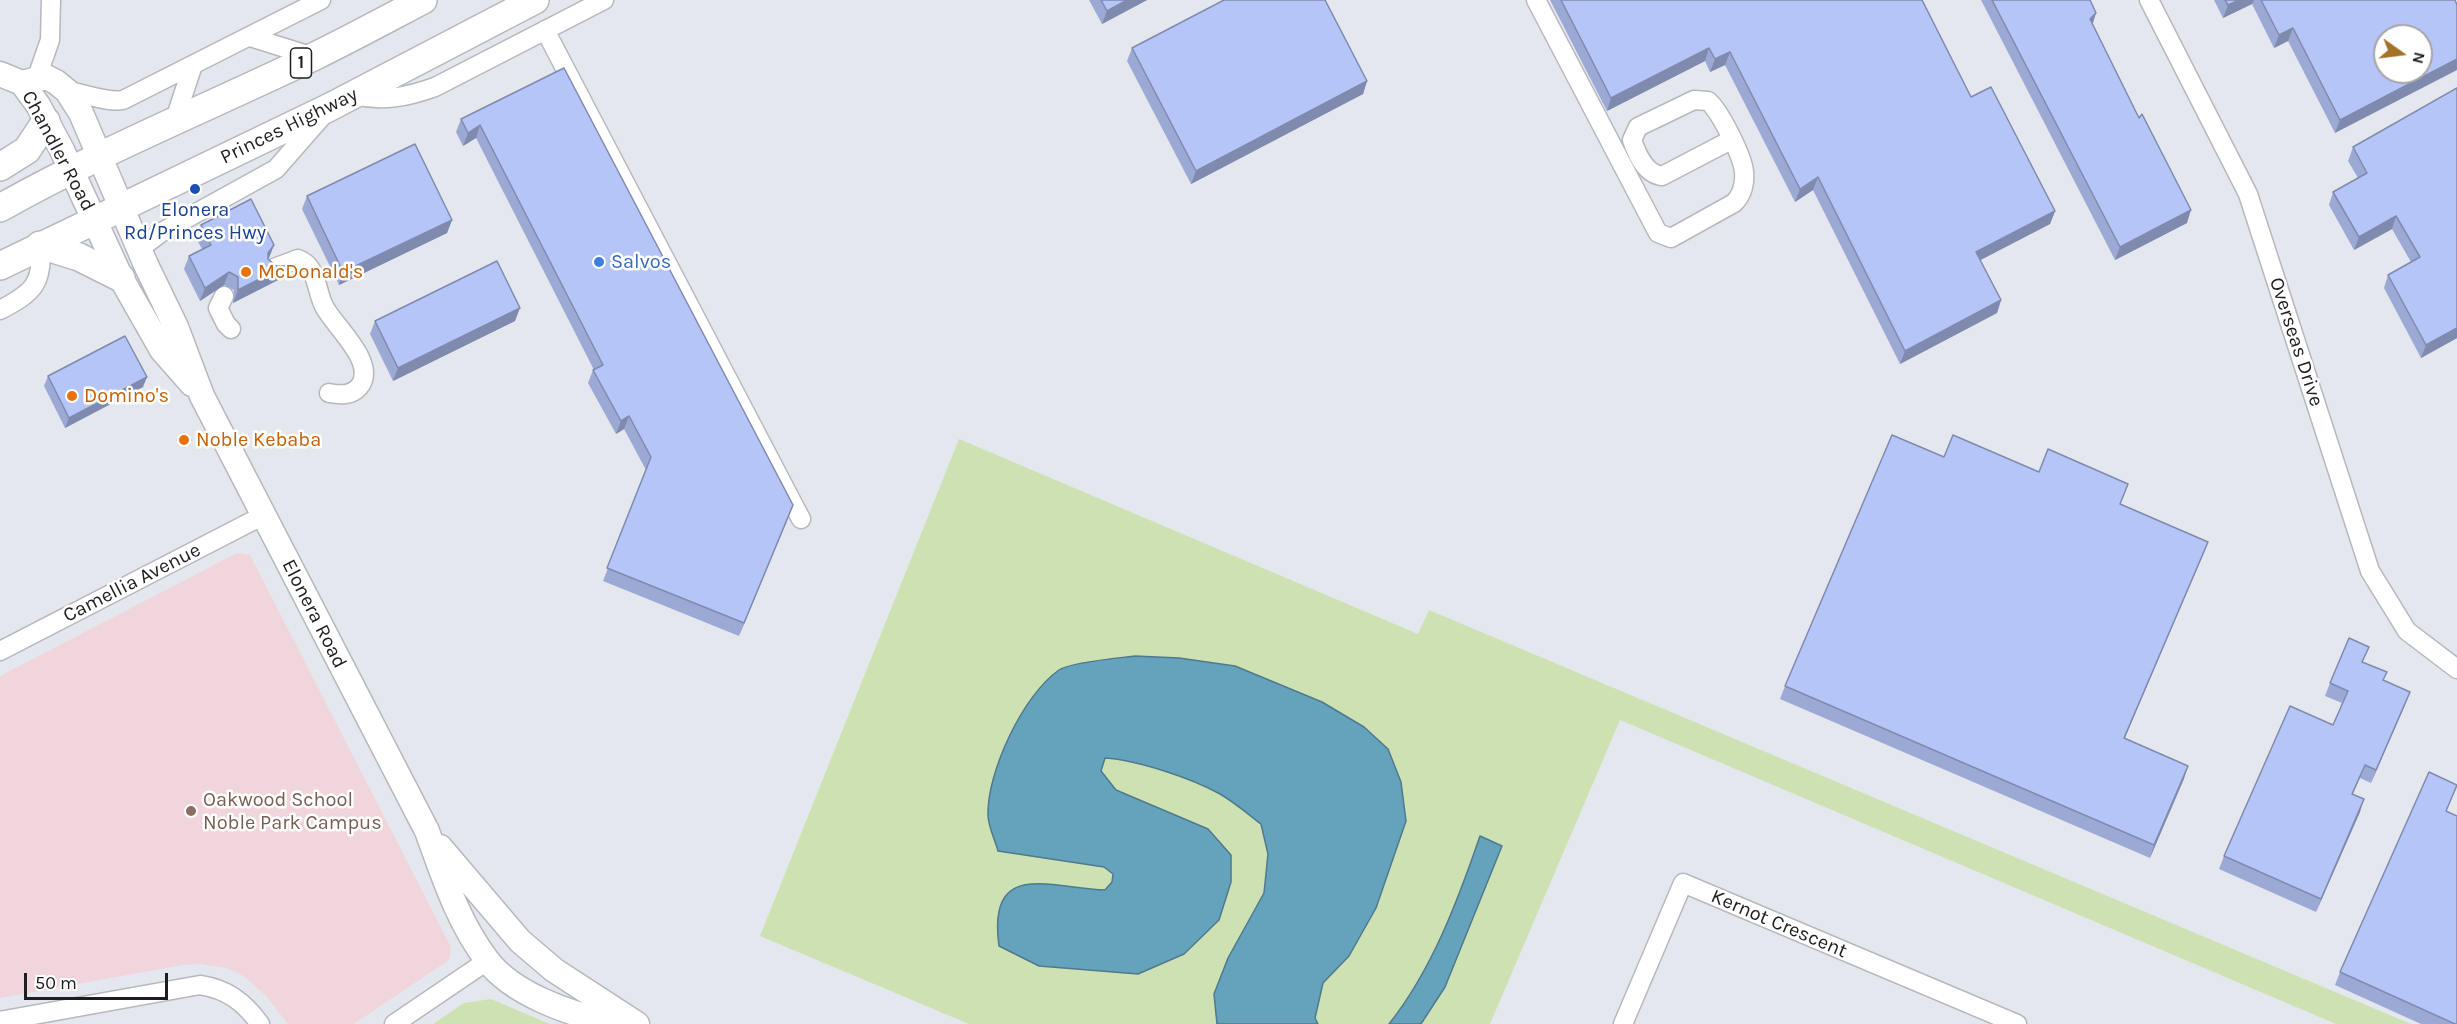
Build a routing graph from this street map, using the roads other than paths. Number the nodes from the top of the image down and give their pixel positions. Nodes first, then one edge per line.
1 (51, 0) edge
2 (321, 0) edge
3 (423, 0) edge
4 (535, 0) edge
5 (604, 0) edge
6 (1536, 0) edge
7 (2149, 0) edge
8 (545, 30) junction
9 (250, 37) junction
10 (314, 57) junction
11 (193, 65) junction
12 (19, 79) edge
13 (67, 91) junction
14 (354, 95) junction
15 (330, 107) junction
16 (175, 119) junction
17 (46, 121) junction
18 (1731, 140) junction
19 (100, 156) junction
20 (0, 167) edge
21 (72, 170) junction
22 (123, 205) junction
23 (0, 208) edge
24 (94, 220) junction
25 (40, 245) junction
26 (139, 249) junction
27 (0, 266) edge
28 (274, 268) edge
29 (121, 278) junction
30 (224, 296) edge
31 (0, 310) edge
32 (231, 329) dead end
33 (329, 393) dead end
34 (202, 396) junction
35 (264, 515) junction
36 (801, 519) dead end
37 (0, 651) edge
38 (2457, 669) edge
39 (427, 831) junction
40 (470, 883) junction
41 (541, 959) junction
42 (488, 961) junction
43 (0, 1021) edge
44 (260, 1024) edge
45 (394, 1024) edge
46 (611, 1024) edge
47 (637, 1024) edge
48 (1623, 1024) edge
49 (2017, 1024) edge

1 - 12 street
2 - 9 street
3 - 10 highway, 1
4 - 14 highway, Princes Highway
5 - 8 street
6 - 18 street
7 - 38 street, Overseas Drive
8 - 14 street
8 - 36 street
9 - 10 street
9 - 11 street
10 - 16 highway, 1
11 - 13 street
11 - 16 street
12 - 13 main road, Chandler Road
12 - 17 main road, Chandler Road
13 - 19 main road, Chandler Road
14 - 15 highway, Princes Highway
15 - 22 highway, Princes Highway
15 - 26 street
16 - 19 highway, 1
17 - 20 highway
17 - 21 main road, Chandler Road
18 - 18 street
19 - 21 highway, 1
19 - 22 main road, Chandler Road
21 - 23 highway, 1
21 - 24 main road, Chandler Road
22 - 24 highway, Princes Highway
22 - 26 main road, Elonera Road
24 - 25 highway, Princes Highway
24 - 29 main road, Elonera Road
25 - 27 highway, Princes Highway
25 - 29 highway
25 - 31 street
26 - 34 main road, Elonera Road
28 - 33 street
29 - 34 main road, Elonera Road
30 - 32 street
34 - 35 main road, Elonera Road
35 - 37 street, Camellia Avenue
35 - 39 main road, Elonera Road
39 - 40 main road, Elonera Road
39 - 42 main road, Elonera Road
40 - 41 main road, Elonera Road
40 - 42 main road
41 - 42 main road
41 - 47 main road, Elonera Road
42 - 45 street
42 - 46 main road, Elonera Road
43 - 44 street
48 - 49 street, Kernot Crescent

